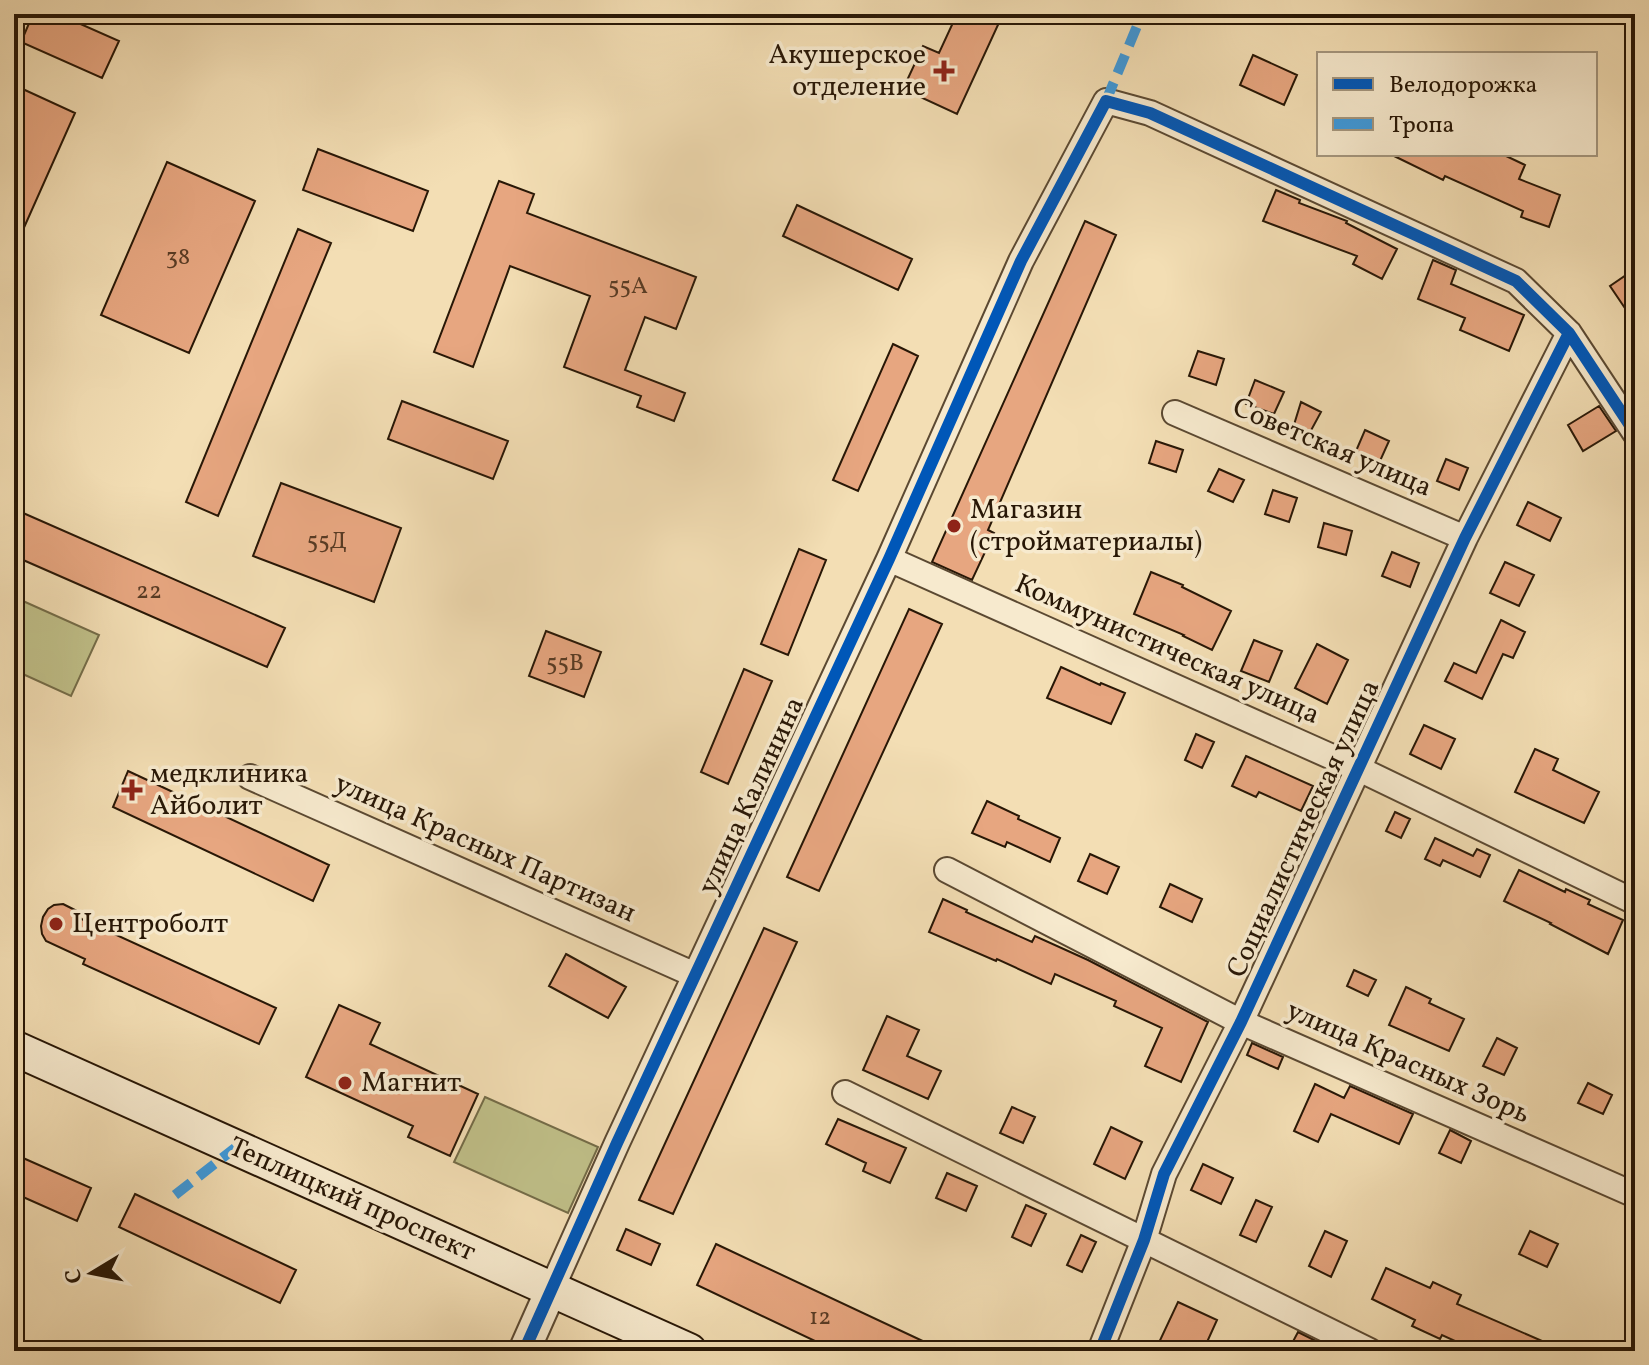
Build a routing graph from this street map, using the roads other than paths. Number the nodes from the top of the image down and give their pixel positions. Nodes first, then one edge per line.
1 (1569, 333) junction
2 (1175, 413) dead end
3 (1635, 433) edge
4 (1465, 538) junction
5 (889, 559) junction
6 (1359, 769) junction
7 (250, 777) dead end
8 (947, 870) dead end
9 (1635, 902) edge
10 (695, 975) junction
11 (1241, 1022) junction
12 (14, 1048) edge
13 (845, 1093) dead end
14 (1635, 1195) edge
15 (1144, 1240) junction
16 (552, 1288) junction
17 (524, 1351) edge
18 (689, 1351) edge
19 (1100, 1351) edge
20 (1370, 1351) edge

1 - 3 street
1 - 4 street, Социалистическая улица
1 - 5 street, улица Калинина
2 - 4 street, Советская улица
4 - 6 street, Социалистическая улица
5 - 6 street, Коммунистическая улица
5 - 10 street, улица Калинина
6 - 9 street, Коммунистическая улица
6 - 11 street, Социалистическая улица
7 - 10 street, улица Красных Партизан
8 - 11 street, улица Красных Зорь
10 - 16 street, улица Калинина
11 - 14 street, улица Красных Зорь
11 - 15 street, Социалистическая улица
12 - 16 main road, Теплицкий проспект
13 - 15 street
15 - 19 street, Социалистическая улица
15 - 20 street
16 - 17 street, улица Калинина
16 - 18 main road, Теплицкий проспект

